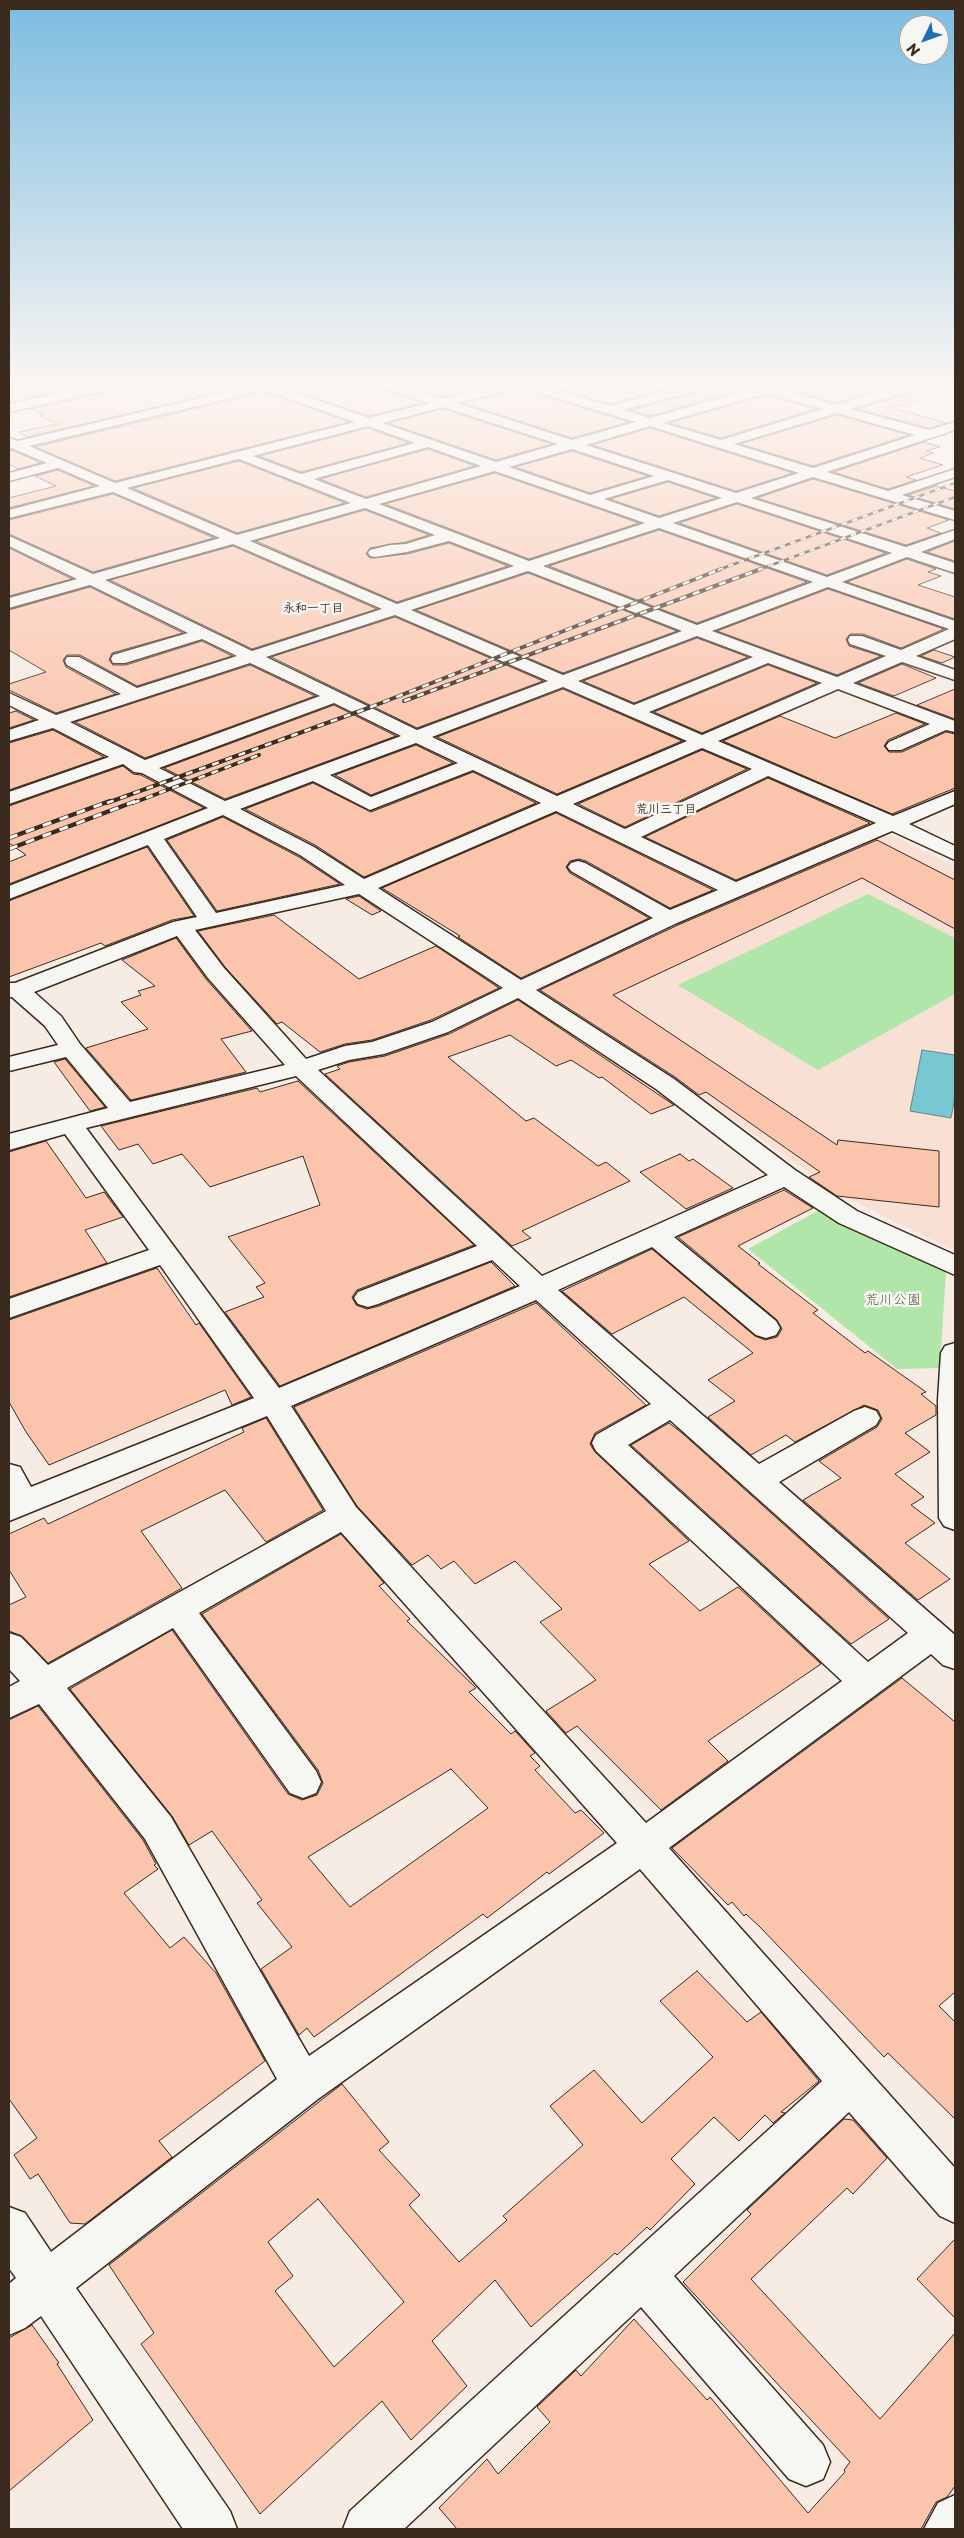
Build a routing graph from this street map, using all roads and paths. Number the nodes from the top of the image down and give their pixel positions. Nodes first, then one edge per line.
1 (47, 504) edge
2 (152, 504) edge
3 (360, 504) edge
4 (369, 504) edge
5 (606, 504) edge
6 (714, 504) edge
7 (754, 504) edge
8 (919, 504) edge
9 (9, 514) edge
10 (955, 516) edge
11 (658, 522) junction
12 (955, 534) edge
13 (449, 536) junction
14 (9, 540) edge
15 (235, 540) junction
16 (375, 553) dead end
17 (906, 553) junction
18 (37, 554) junction
19 (18, 559) dead end
20 (526, 566) junction
21 (955, 568) edge
22 (91, 580) junction
23 (829, 581) junction
24 (9, 603) edge
25 (395, 609) junction
26 (955, 626) edge
27 (695, 630) junction
28 (955, 633) edge
29 (201, 634) junction
30 (856, 640) dead end
31 (903, 656) junction
32 (248, 657) junction
33 (769, 657) junction
34 (119, 659) dead end
35 (72, 661) dead end
36 (954, 675) dead end
37 (562, 681) junction
38 (840, 684) junction
39 (134, 694) junction
40 (9, 698) edge
41 (335, 698) junction
42 (635, 711) junction
43 (52, 722) junction
44 (950, 726) edge
45 (9, 736) edge
46 (419, 736) junction
47 (704, 742) junction
48 (895, 746) dead end
49 (123, 758) junction
50 (474, 763) junction
51 (141, 768) junction
52 (768, 769) junction
53 (316, 775) junction
54 (955, 797) edge
55 (9, 798) edge
56 (558, 803) junction
57 (222, 809) junction
58 (892, 823) junction
59 (626, 836) junction
60 (152, 837) junction
61 (955, 854) edge
62 (578, 867) dead end
63 (362, 887) junction
64 (736, 890) junction
65 (9, 893) edge
66 (669, 918) junction
67 (210, 920) junction
68 (181, 927) junction
69 (13, 990) edge
70 (522, 990) junction
71 (72, 1049) junction
72 (9, 1064) edge
73 (301, 1068) junction
74 (124, 1111) junction
75 (71, 1124) junction
76 (9, 1142) edge
77 (786, 1176) junction
78 (655, 1235) junction
79 (496, 1248) junction
80 (166, 1254) junction
81 (955, 1266) edge
82 (539, 1288) junction
83 (368, 1298) dead end
84 (9, 1309) edge
85 (766, 1328) dead end
86 (955, 1353) edge
87 (273, 1402) junction
88 (672, 1405) junction
89 (865, 1418) dead end
90 (9, 1475) edge
91 (757, 1480) junction
92 (16, 1506) edge
93 (345, 1514) junction
94 (955, 1518) edge
95 (178, 1609) junction
96 (943, 1645) edge
97 (9, 1647) edge
98 (866, 1682) junction
99 (44, 1684) junction
100 (9, 1704) edge
101 (303, 1782) dead end
102 (644, 1846) junction
103 (851, 2082) junction
104 (303, 2085) junction
105 (955, 2202) edge
106 (9, 2229) edge
107 (643, 2274) junction
108 (47, 2284) junction
109 (9, 2312) edge
110 (806, 2462) dead end
111 (955, 2520) edge
112 (212, 2529) edge
113 (368, 2529) edge
114 (949, 2529) edge

1 - 9 street
2 - 15 street
3 - 15 street
4 - 13 street
5 - 11 street
6 - 11 street
7 - 17 street
8 - 10 street
11 - 20 street
11 - 23 street
12 - 17 street
13 - 16 street
13 - 20 street
14 - 18 street
15 - 22 street
15 - 25 street
17 - 21 street
17 - 23 street
18 - 19 street
18 - 22 street
20 - 25 street
20 - 27 street
22 - 24 street
22 - 29 street
23 - 26 street
23 - 27 street
25 - 32 street
25 - 37 street
27 - 33 street
27 - 37 street
28 - 31 street
29 - 32 street
29 - 34 street
30 - 31 street
31 - 36 street
31 - 38 street
32 - 39 street
32 - 41 street
33 - 38 street
33 - 42 street
35 - 39 street
37 - 42 street
37 - 46 street
38 - 44 street
38 - 47 street
39 - 43 street
40 - 43 street
41 - 46 street
41 - 51 street
42 - 47 street
43 - 45 street
43 - 49 street
44 - 48 street
46 - 50 street
46 - 53 street
47 - 52 street
47 - 56 street
49 - 51 street
49 - 55 street
50 - 53 street
50 - 56 street
51 - 57 street
52 - 58 street
52 - 59 street
53 - 57 street
54 - 58 street
56 - 59 street
56 - 63 street
57 - 60 street
57 - 63 street
58 - 61 street
58 - 64 street
59 - 64 street
60 - 65 street
60 - 67 street
62 - 66 street
63 - 67 street
63 - 70 street
64 - 66 street
66 - 70 street
67 - 68 street
68 - 69 street
68 - 73 street
69 - 71 street
70 - 73 street
70 - 77 street
71 - 72 street
71 - 74 street
73 - 74 street
73 - 79 street
74 - 75 street
75 - 76 street
75 - 80 street
77 - 78 street
77 - 81 street
78 - 82 street
78 - 85 street
79 - 82 street
79 - 83 street
80 - 84 street
80 - 87 street
82 - 87 street
82 - 88 street
86 - 94 street
87 - 92 street
87 - 93 street
88 - 91 street
88 - 98 street
89 - 91 street
90 - 92 street
91 - 96 street
93 - 95 street
93 - 102 street
95 - 99 street
95 - 101 street
96 - 98 street
97 - 99 street
98 - 102 street
99 - 100 street
99 - 104 street
102 - 103 street
102 - 104 street
103 - 105 street
103 - 107 street
104 - 108 street
106 - 108 street
107 - 110 street
107 - 113 street
108 - 109 street
108 - 112 street
111 - 114 street

